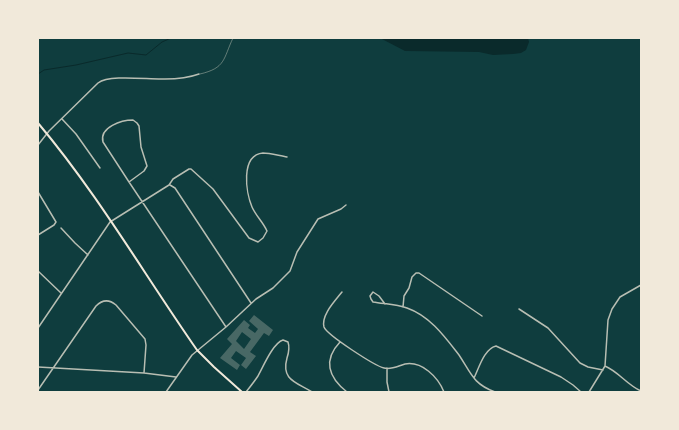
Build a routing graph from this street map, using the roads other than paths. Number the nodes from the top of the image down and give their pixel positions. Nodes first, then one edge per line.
1 (233, 38) edge
2 (199, 74) joint
3 (62, 119) junction
4 (38, 123) edge
5 (47, 133) junction
6 (38, 145) edge
7 (287, 157) dead end
8 (100, 168) dead end
9 (129, 182) junction
10 (169, 185) junction
11 (38, 192) edge
12 (641, 200) edge
13 (142, 201) junction
14 (346, 205) dead end
15 (641, 209) edge
16 (110, 222) junction
17 (61, 228) dead end
18 (38, 235) edge
19 (88, 255) junction
20 (38, 271) edge
21 (641, 286) edge
22 (342, 292) dead end
23 (61, 293) junction
24 (252, 303) junction
25 (385, 304) junction
26 (403, 307) junction
27 (519, 309) dead end
28 (482, 316) dead end
29 (226, 327) junction
30 (38, 328) edge
31 (340, 342) junction
32 (197, 350) junction
33 (605, 366) junction
34 (38, 367) edge
35 (53, 368) junction
36 (387, 368) junction
37 (603, 370) junction
38 (144, 373) junction
39 (176, 377) junction
40 (474, 378) junction
41 (38, 390) edge
42 (168, 390) junction
43 (170, 391) edge
44 (166, 392) edge
45 (242, 392) edge
46 (246, 392) edge
47 (312, 392) edge
48 (347, 392) edge
49 (389, 392) edge
50 (444, 392) edge
51 (495, 392) edge
52 (581, 392) edge
53 (589, 392) edge
54 (641, 392) edge

1 - 2 lane
2 - 3 street
3 - 5 street
3 - 8 street
4 - 5 main road
5 - 6 street
5 - 16 main road
7 - 10 street
9 - 9 street
9 - 13 street
10 - 13 street
10 - 24 street
11 - 18 street
12 - 15 street
13 - 16 street
13 - 29 street
14 - 24 street
16 - 19 street
16 - 32 main road
17 - 19 street
19 - 23 street
20 - 23 street
21 - 33 street
22 - 31 street
23 - 30 street
24 - 29 street
25 - 25 street
25 - 26 street
26 - 28 street
26 - 40 street
27 - 37 street
29 - 32 street
31 - 36 street
31 - 48 street
32 - 39 street
32 - 45 main road
33 - 37 street
33 - 54 street
34 - 35 street
35 - 38 street
35 - 38 street
35 - 41 street
36 - 49 street
36 - 50 street
37 - 53 street
38 - 39 street
39 - 42 street
40 - 51 street
40 - 52 street
42 - 43 street
42 - 44 street
46 - 47 street

